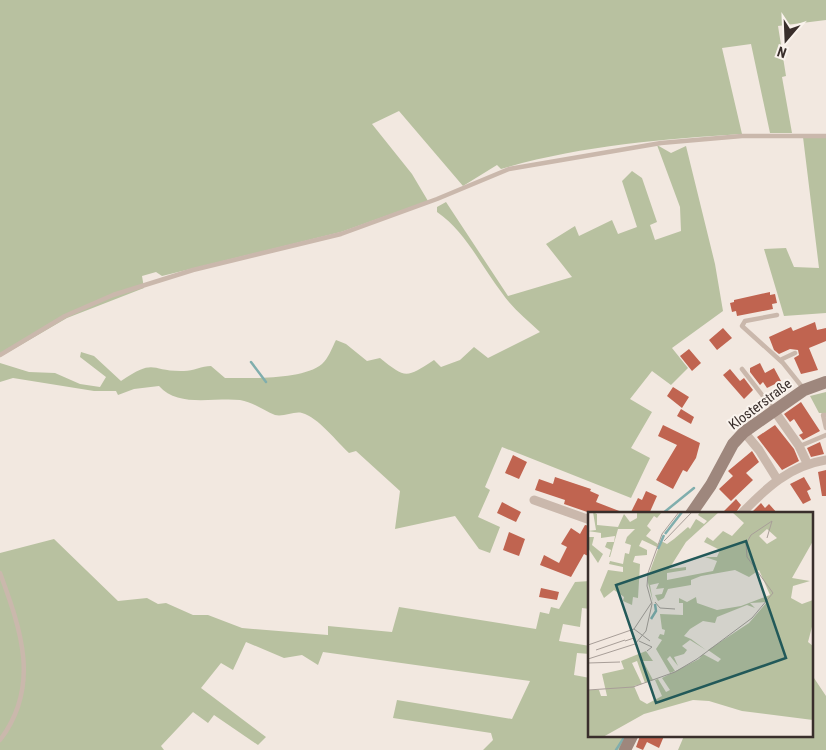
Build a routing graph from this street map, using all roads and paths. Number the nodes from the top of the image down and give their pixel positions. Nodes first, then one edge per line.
1 (826, 136) edge
2 (777, 316) dead end
3 (795, 353) dead end
4 (0, 355) edge
5 (780, 360) junction
6 (742, 369) dead end
7 (826, 382) edge
8 (804, 390) junction
9 (773, 409) junction
10 (826, 415) edge
11 (826, 428) edge
12 (744, 432) junction
13 (826, 435) edge
14 (799, 446) junction
15 (826, 460) edge
16 (807, 463) junction
17 (777, 479) junction
18 (534, 500) dead end
19 (692, 512) edge
20 (744, 512) edge
21 (588, 519) edge
22 (0, 573) edge
23 (631, 738) edge
24 (0, 740) edge
25 (625, 750) edge

1 - 4 lane
2 - 5 lane
3 - 5 lane
5 - 8 lane
6 - 9 lane
7 - 8 street, Klosterstraße
8 - 9 street, Klosterstraße
9 - 12 street, Klosterstraße
9 - 14 street
10 - 11 lane
12 - 17 street
12 - 19 street, Klosterstraße
13 - 14 lane
14 - 16 street
15 - 16 street
16 - 17 street
17 - 20 street
18 - 21 street
22 - 24 lane
23 - 25 street

